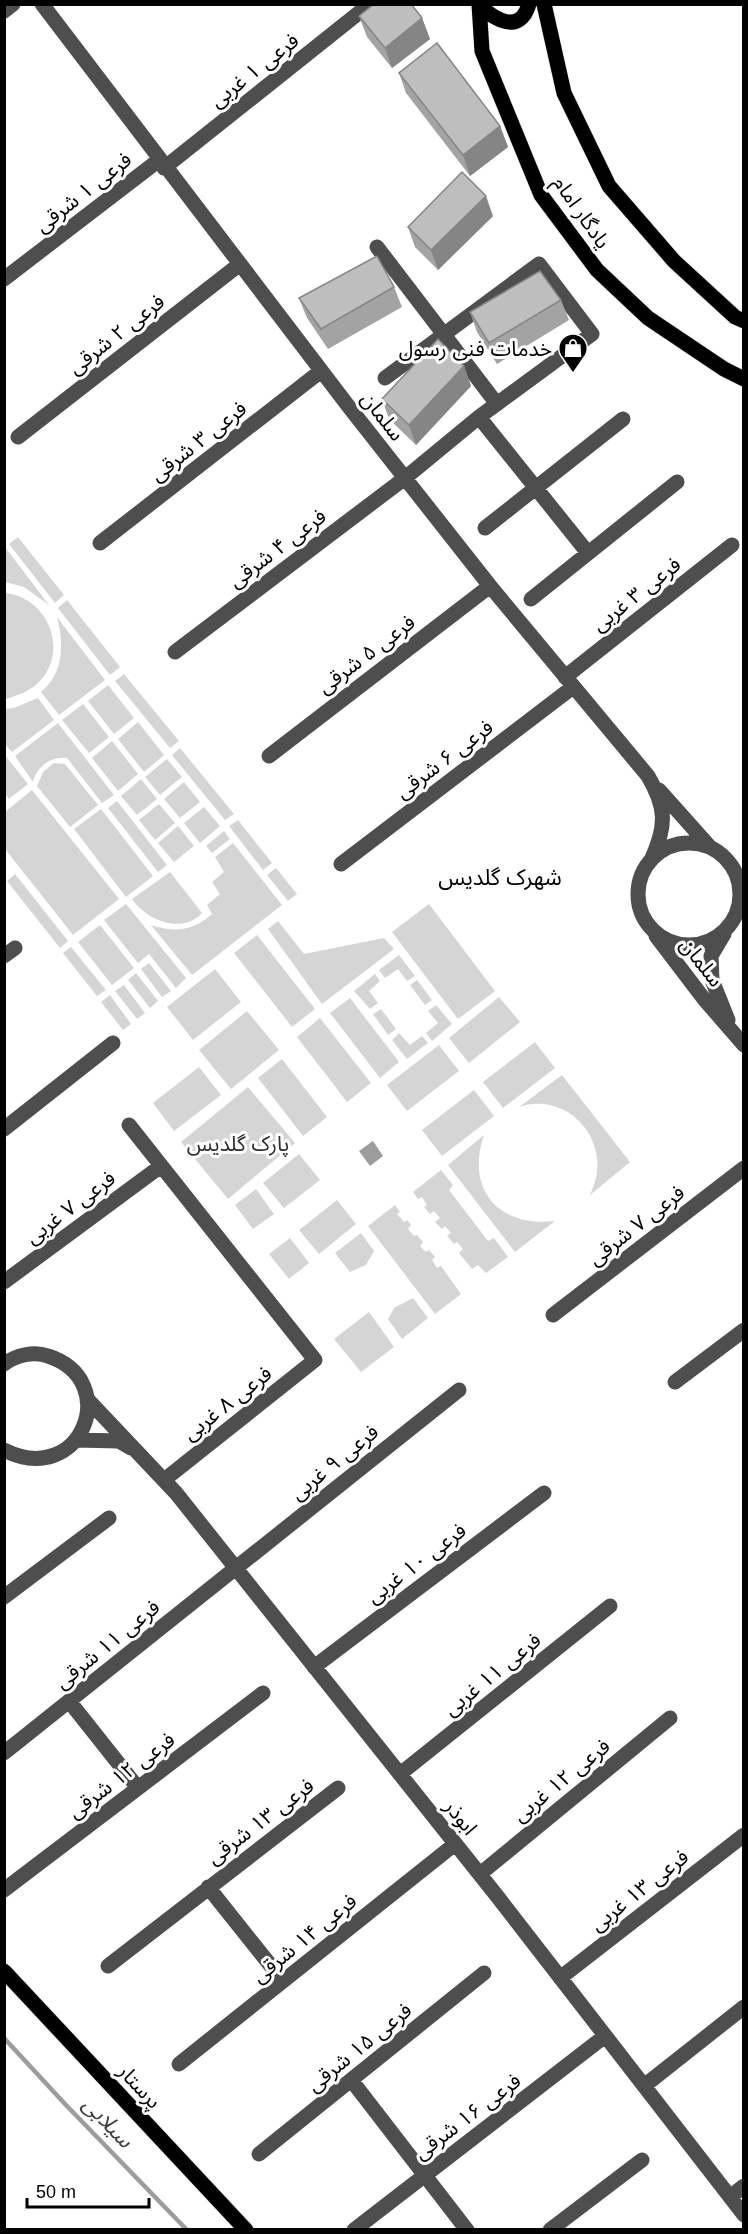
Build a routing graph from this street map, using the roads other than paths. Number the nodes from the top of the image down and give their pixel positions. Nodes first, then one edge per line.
1 (13, 4) edge
2 (42, 4) edge
3 (370, 4) edge
4 (530, 4) edge
5 (544, 4) edge
6 (479, 5) edge
7 (4, 11) edge
8 (162, 164) junction
9 (377, 247) dead end
10 (240, 264) junction
11 (4, 279) edge
12 (744, 321) edge
13 (444, 335) junction
14 (321, 372) junction
15 (385, 378) dead end
16 (744, 379) edge
17 (497, 404) junction
18 (479, 417) junction
19 (623, 419) dead end
20 (18, 437) dead end
21 (405, 478) junction
22 (677, 482) dead end
23 (536, 489) junction
24 (484, 528) dead end
25 (100, 543) dead end
26 (732, 544) dead end
27 (588, 553) junction
28 (490, 586) junction
29 (531, 599) dead end
30 (175, 652) dead end
31 (569, 682) junction
32 (269, 756) dead end
33 (648, 776) junction
34 (709, 846) junction
35 (652, 858) junction
36 (341, 864) dead end
37 (726, 930) junction
38 (652, 931) junction
39 (731, 1029) junction
40 (113, 1043) dead end
41 (744, 1045) edge
42 (129, 1125) dead end
43 (4, 1129) edge
44 (161, 1166) junction
45 (744, 1168) edge
46 (4, 1282) edge
47 (553, 1315) dead end
48 (744, 1330) edge
49 (6, 1361) edge
50 (675, 1382) dead end
51 (459, 1390) dead end
52 (88, 1401) junction
53 (76, 1440) junction
54 (4, 1450) edge
55 (139, 1452) junction
56 (164, 1480) junction
57 (544, 1493) dead end
58 (109, 1518) dead end
59 (236, 1568) junction
60 (4, 1597) edge
61 (610, 1606) dead end
62 (314, 1667) junction
63 (263, 1693) dead end
64 (69, 1701) junction
65 (670, 1718) dead end
66 (4, 1753) edge
67 (400, 1774) junction
68 (138, 1788) junction
69 (338, 1788) dead end
70 (744, 1835) edge
71 (455, 1844) junction
72 (480, 1874) junction
73 (208, 1887) junction
74 (4, 1890) edge
75 (108, 1966) dead end
76 (4, 1971) edge
77 (484, 1973) dead end
78 (560, 1978) junction
79 (283, 1981) junction
80 (744, 2007) edge
81 (605, 2036) junction
82 (179, 2064) dead end
83 (352, 2080) junction
84 (644, 2086) junction
85 (259, 2154) dead end
86 (642, 2160) dead end
87 (423, 2175) junction
88 (744, 2186) edge
89 (730, 2197) junction
90 (744, 2215) edge
91 (246, 2229) edge
92 (354, 2229) edge
93 (467, 2229) edge
94 (550, 2229) edge

1 - 7 street
2 - 8 street, سلمان
3 - 8 street, فرعی ۱ غربی
4 - 6 main road
5 - 12 main road, یادگار امام
6 - 16 main road, یادگار امام
8 - 10 street, سلمان
8 - 11 street, فرعی ۱ شرقی
9 - 13 street
10 - 14 street, سلمان
10 - 20 street, فرعی ۲ شرقی
13 - 15 street
13 - 17 street
13 - 17 street, فرعی ۴ شرقی
14 - 21 street, سلمان
14 - 25 street, فرعی ۳ شرقی
17 - 18 street, فرعی ۴ شرقی
18 - 21 street, فرعی ۴ شرقی
18 - 23 street
19 - 23 street
21 - 28 street, سلمان
21 - 30 street, فرعی ۴ شرقی
22 - 27 street
23 - 24 street
23 - 27 street
26 - 31 street, فرعی ۳ غربی
27 - 29 street
28 - 31 street, سلمان
28 - 32 street, فرعی ۵ شرقی
31 - 33 street, سلمان
31 - 36 street, فرعی ۶ شرقی
33 - 34 street
33 - 35 street, سلمان
34 - 35 street
34 - 37 street
35 - 38 street
37 - 38 street
37 - 39 street
38 - 39 street, سلمان
39 - 41 street, سلمان
40 - 43 street
42 - 44 street
44 - 46 street, فرعی ۷ غربی
44 - 56 street, فرعی ۸ غربی
45 - 47 street, فرعی ۷ شرقی
48 - 50 street
49 - 52 street
51 - 59 street, فرعی ۹ غربی
52 - 53 street
52 - 55 street, ابوذر
53 - 54 street
53 - 55 street
55 - 56 street, ابوذر
56 - 59 street, ابوذر
57 - 62 street, فرعی ۱۰ غربی
58 - 60 street
59 - 62 street, ابوذر
59 - 64 street, فرعی ۱۱ شرقی
61 - 67 street, فرعی ۱۱ غربی
62 - 67 street, ابوذر
63 - 68 street, فرعی ۱۲ شرقی
64 - 66 street, فرعی ۱۱ شرقی
64 - 68 street
65 - 72 street, فرعی ۱۲ غربی
67 - 71 street, ابوذر
68 - 74 street, فرعی ۱۲ شرقی
69 - 73 street, فرعی ۱۳ شرقی
70 - 78 street, فرعی ۱۳ غربی
71 - 72 street, ابوذر
71 - 79 street, فرعی ۱۴ شرقی
72 - 78 street, ابوذر
73 - 75 street
73 - 79 street
76 - 91 main road, پرستار
77 - 83 street, فرعی ۱۵ شرقی
78 - 81 street, ابوذر
79 - 82 street, فرعی ۱۴ شرقی
80 - 84 street
81 - 84 street, ابوذر
81 - 87 street, فرعی ۱۶ شرقی
83 - 85 street, فرعی ۱۵ شرقی
83 - 87 street
84 - 89 street, ابوذر
86 - 94 street
87 - 92 street, فرعی ۱۶ شرقی
87 - 93 street
88 - 89 street
89 - 90 street, ابوذر

